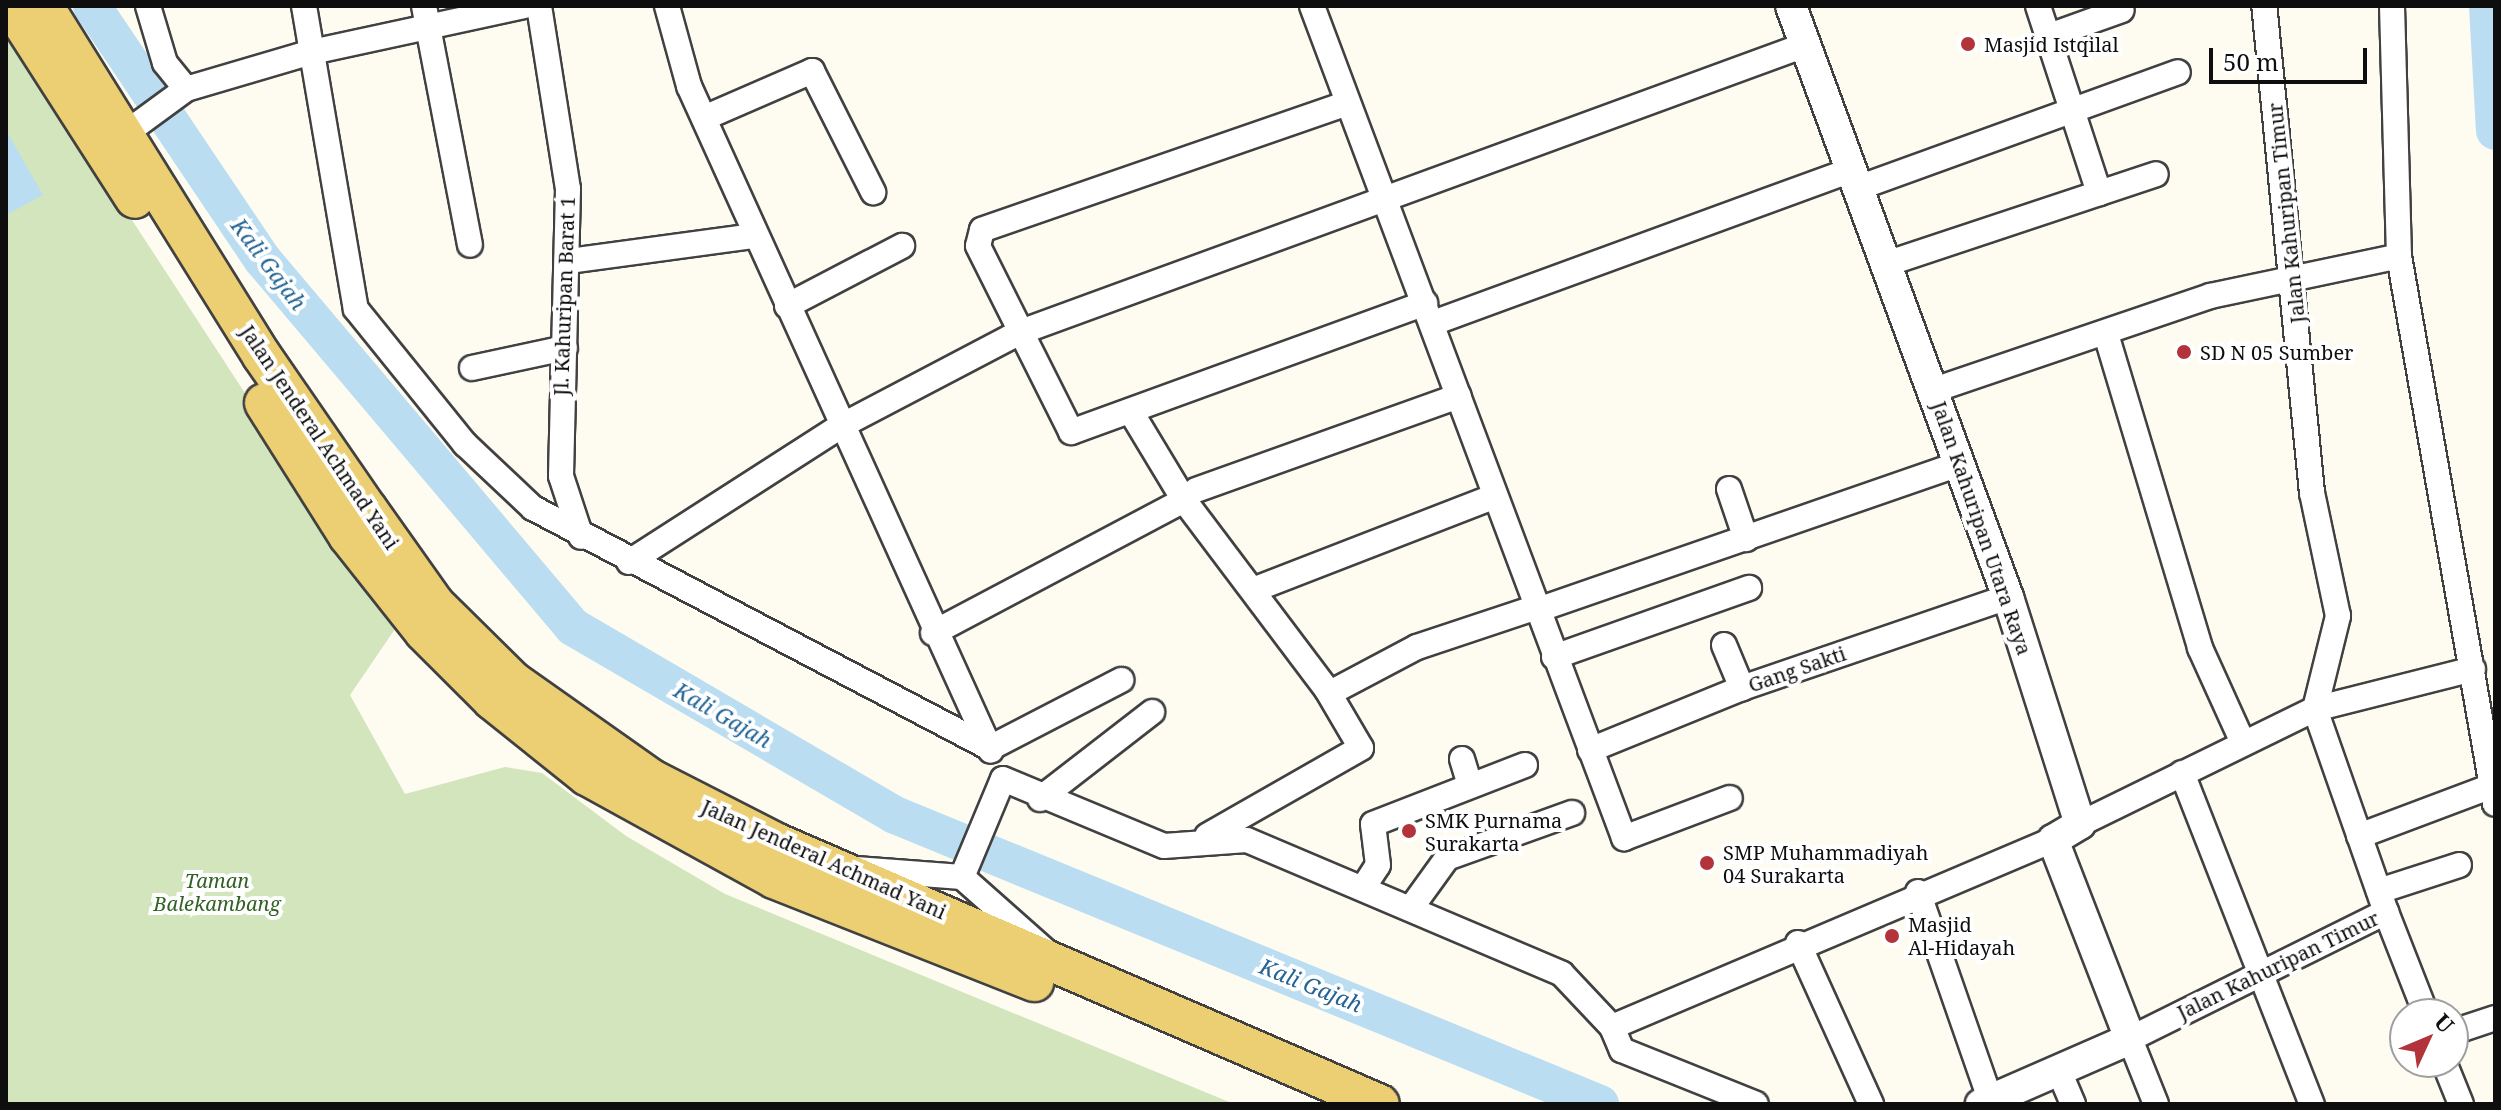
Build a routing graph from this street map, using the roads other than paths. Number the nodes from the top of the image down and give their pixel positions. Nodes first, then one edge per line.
1 (11, 6) edge
2 (44, 6) edge
3 (148, 6) edge
4 (304, 6) edge
5 (524, 6) edge
6 (539, 6) edge
7 (667, 6) edge
8 (1312, 6) edge
9 (1791, 6) edge
10 (2038, 6) edge
11 (2264, 6) edge
12 (2392, 6) edge
13 (2122, 10) dead end
14 (426, 17) edge
15 (2049, 36) junction
16 (1805, 45) junction
17 (312, 52) junction
18 (2178, 72) dead end
19 (183, 91) junction
20 (697, 103) junction
21 (1345, 104) junction
22 (2073, 108) junction
23 (123, 136) junction
24 (2156, 174) dead end
25 (1854, 179) junction
26 (873, 192) dead end
27 (2099, 193) junction
28 (1382, 197) junction
29 (755, 236) junction
30 (470, 245) dead end
31 (902, 246) dead end
32 (2399, 256) junction
33 (569, 261) junction
34 (1889, 263) junction
35 (2293, 278) junction
36 (787, 306) junction
37 (1429, 313) junction
38 (1018, 333) junction
39 (2106, 334) junction
40 (565, 348) junction
41 (472, 368) dead end
42 (1934, 390) junction
43 (1459, 396) junction
44 (1131, 412) junction
45 (841, 426) junction
46 (1960, 464) junction
47 (1729, 489) dead end
48 (1190, 495) junction
49 (1495, 496) junction
50 (581, 537) junction
51 (1746, 539) junction
52 (629, 562) junction
53 (1749, 588) dead end
54 (1253, 590) junction
55 (2008, 597) junction
56 (1542, 607) junction
57 (933, 633) junction
58 (1724, 645) dead end
59 (1554, 657) junction
60 (2473, 669) junction
61 (1121, 680) dead end
62 (1742, 688) junction
63 (1330, 693) junction
64 (2315, 709) junction
65 (1152, 712) dead end
66 (2243, 743) junction
67 (990, 748) junction
68 (1590, 750) junction
69 (1462, 759) dead end
70 (1525, 765) dead end
71 (2182, 773) junction
72 (1470, 786) junction
73 (999, 788) junction
74 (2494, 795) edge
75 (1730, 798) dead end
76 (1040, 799) junction
77 (1572, 813) dead end
78 (2080, 824) junction
79 (2359, 836) junction
80 (1201, 839) junction
81 (2053, 840) junction
82 (2459, 865) dead end
83 (842, 870) junction
84 (965, 871) junction
85 (1363, 888) junction
86 (1918, 892) junction
87 (2382, 902) junction
88 (1411, 908) junction
89 (1798, 943) junction
90 (2262, 970) junction
91 (1069, 978) junction
92 (2420, 998) edge
93 (2495, 1018) edge
94 (1612, 1027) junction
95 (2469, 1027) edge
96 (2130, 1039) junction
97 (2059, 1071) junction
98 (2450, 1078) edge
99 (1988, 1103) edge
100 (1315, 1104) edge
101 (1380, 1104) edge
102 (1756, 1104) edge
103 (1871, 1104) edge
104 (2073, 1104) edge
105 (2156, 1104) edge
106 (2312, 1104) edge
107 (2461, 1104) edge

1 - 23 main road, Jalan Jenderal Achmad Yani
2 - 23 main road, Jalan Jenderal Achmad Yani
3 - 19 street
4 - 17 street
5 - 14 street
6 - 33 street, Jl. Kahuripan Barat 1
7 - 20 street
8 - 21 street
9 - 16 street, Jalan Kahuripan Utara Raya
10 - 15 street
11 - 35 street, Jalan Kahuripan Timur
12 - 32 street
13 - 15 street
14 - 17 street
14 - 30 street
15 - 22 street
16 - 25 street, Jalan Kahuripan Utara Raya
16 - 28 street
17 - 19 street
17 - 50 street
18 - 22 street
19 - 23 street
20 - 26 street
20 - 29 street
21 - 28 street
21 - 38 street
22 - 25 street
22 - 27 street
23 - 83 main road, Jalan Jenderal Achmad Yani
23 - 91 main road, Jalan Jenderal Achmad Yani
24 - 27 street
25 - 34 street, Jalan Kahuripan Utara Raya
25 - 37 street
27 - 34 street
28 - 37 street
28 - 38 street
29 - 33 street
29 - 36 street
31 - 36 street
32 - 35 street
32 - 60 street
33 - 40 street, Jl. Kahuripan Barat 1
34 - 42 street, Jalan Kahuripan Utara Raya
35 - 39 street
35 - 64 street, Jalan Kahuripan Timur
36 - 45 street
37 - 43 street
37 - 44 street
38 - 44 street
38 - 45 street
39 - 42 street
39 - 66 street
40 - 41 street
40 - 50 street, Jl. Kahuripan Barat 1
42 - 46 street, Jalan Kahuripan Utara Raya
43 - 48 street
43 - 49 street
44 - 48 street
45 - 52 street
45 - 57 street
46 - 51 street
46 - 55 street, Jalan Kahuripan Utara Raya
47 - 51 street
48 - 54 street
48 - 57 street
49 - 54 street
49 - 56 street
50 - 52 street
51 - 56 street
52 - 67 street
53 - 59 street
54 - 63 street
55 - 62 street, Gang Sakti
55 - 78 street, Jalan Kahuripan Utara Raya
56 - 59 street
56 - 63 street
57 - 67 street
58 - 62 street
59 - 68 street
60 - 64 street
60 - 74 street
61 - 67 street
62 - 68 street, Gang Sakti
63 - 80 street
64 - 66 street
64 - 79 street, Jalan Kahuripan Timur
65 - 76 street
66 - 71 street
67 - 73 street
68 - 75 street
69 - 72 street
70 - 72 street
71 - 78 street
71 - 90 street
72 - 85 street
73 - 76 street
73 - 84 street
74 - 79 street
76 - 80 street
77 - 88 street
78 - 81 street
79 - 87 street, Jalan Kahuripan Timur
80 - 85 street
81 - 86 street
81 - 96 street
82 - 87 street
83 - 84 street
83 - 91 main road, Jalan Jenderal Achmad Yani
84 - 91 street
85 - 88 street
86 - 89 street
86 - 99 street
87 - 90 street, Jalan Kahuripan Timur
87 - 92 street
88 - 94 street
89 - 94 street
89 - 103 street
90 - 96 street, Jalan Kahuripan Timur
90 - 106 street
91 - 100 main road, Jalan Jenderal Achmad Yani
91 - 101 main road, Jalan Jenderal Achmad Yani
93 - 95 street
94 - 102 street
96 - 97 street, Jalan Kahuripan Timur
96 - 105 street
97 - 99 street, Jalan Kahuripan Timur
97 - 104 street
98 - 107 street

